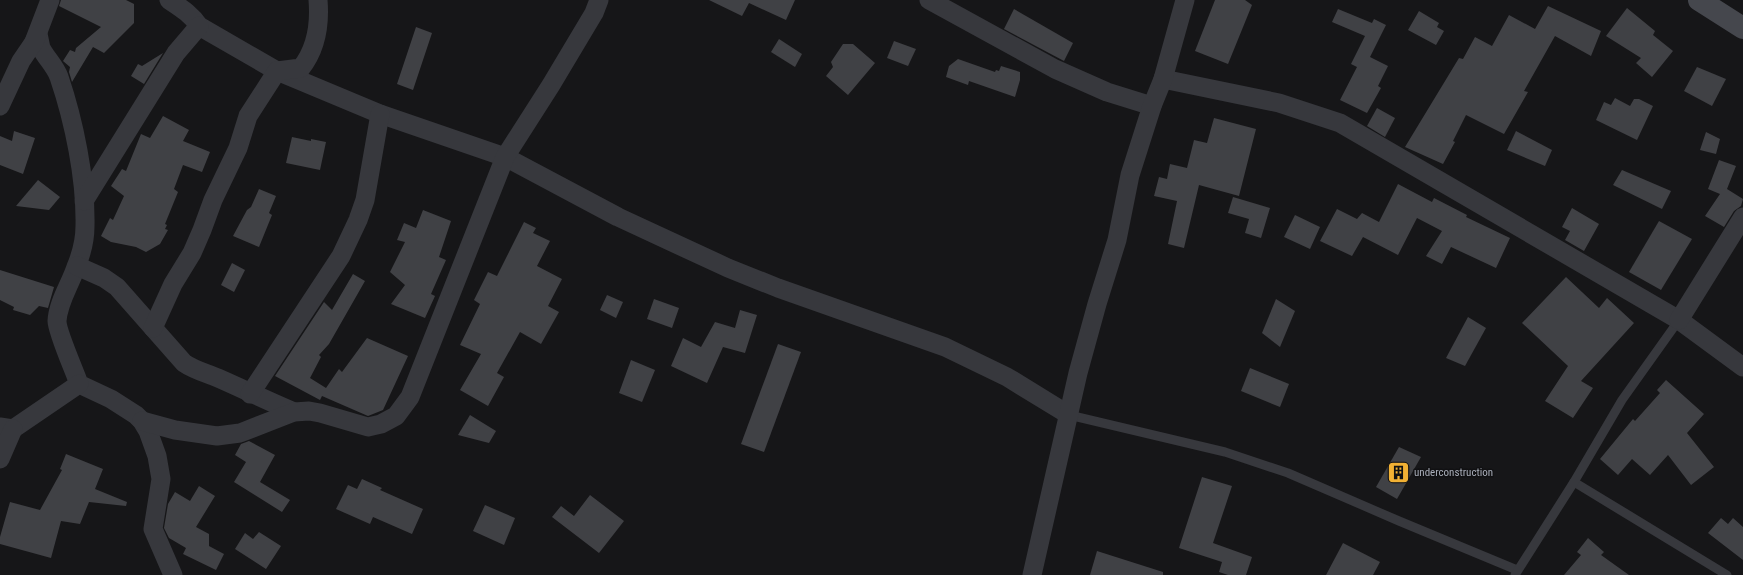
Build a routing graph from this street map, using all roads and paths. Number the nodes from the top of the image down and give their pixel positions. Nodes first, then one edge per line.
1 (50, 0) edge
2 (169, 0) edge
3 (318, 0) edge
4 (599, 0) edge
5 (929, 0) edge
6 (1185, 0) edge
7 (1699, 0) edge
8 (199, 26) junction
9 (1743, 28) edge
10 (34, 42) junction
11 (277, 71) junction
12 (1163, 79) junction
13 (0, 106) edge
14 (1152, 106) junction
15 (380, 114) junction
16 (506, 157) junction
17 (84, 201) junction
18 (1743, 217) edge
19 (77, 266) junction
20 (1679, 320) junction
21 (153, 328) junction
22 (1743, 367) edge
23 (79, 384) junction
24 (250, 394) junction
25 (294, 412) junction
26 (1069, 415) junction
27 (142, 421) junction
28 (6, 428) edge
29 (0, 459) edge
30 (1574, 482) junction
31 (1516, 573) edge
32 (173, 575) edge
33 (1032, 575) edge
34 (1726, 575) edge

1 - 10 street
2 - 8 street
3 - 11 street
4 - 16 street
5 - 14 street
6 - 12 street
7 - 9 main road
8 - 11 street
8 - 17 street
10 - 13 street
10 - 17 street
11 - 15 street
11 - 21 street
12 - 14 street
12 - 20 street
14 - 26 street
15 - 16 street
15 - 24 street
16 - 25 street
16 - 26 street
17 - 19 street
18 - 20 street
19 - 21 street
19 - 23 street
20 - 22 street
20 - 30 lane
21 - 24 street
23 - 27 street
23 - 28 street
24 - 25 street
25 - 27 street
26 - 31 lane
26 - 33 street
27 - 32 street
28 - 29 street
30 - 31 lane
30 - 34 lane

